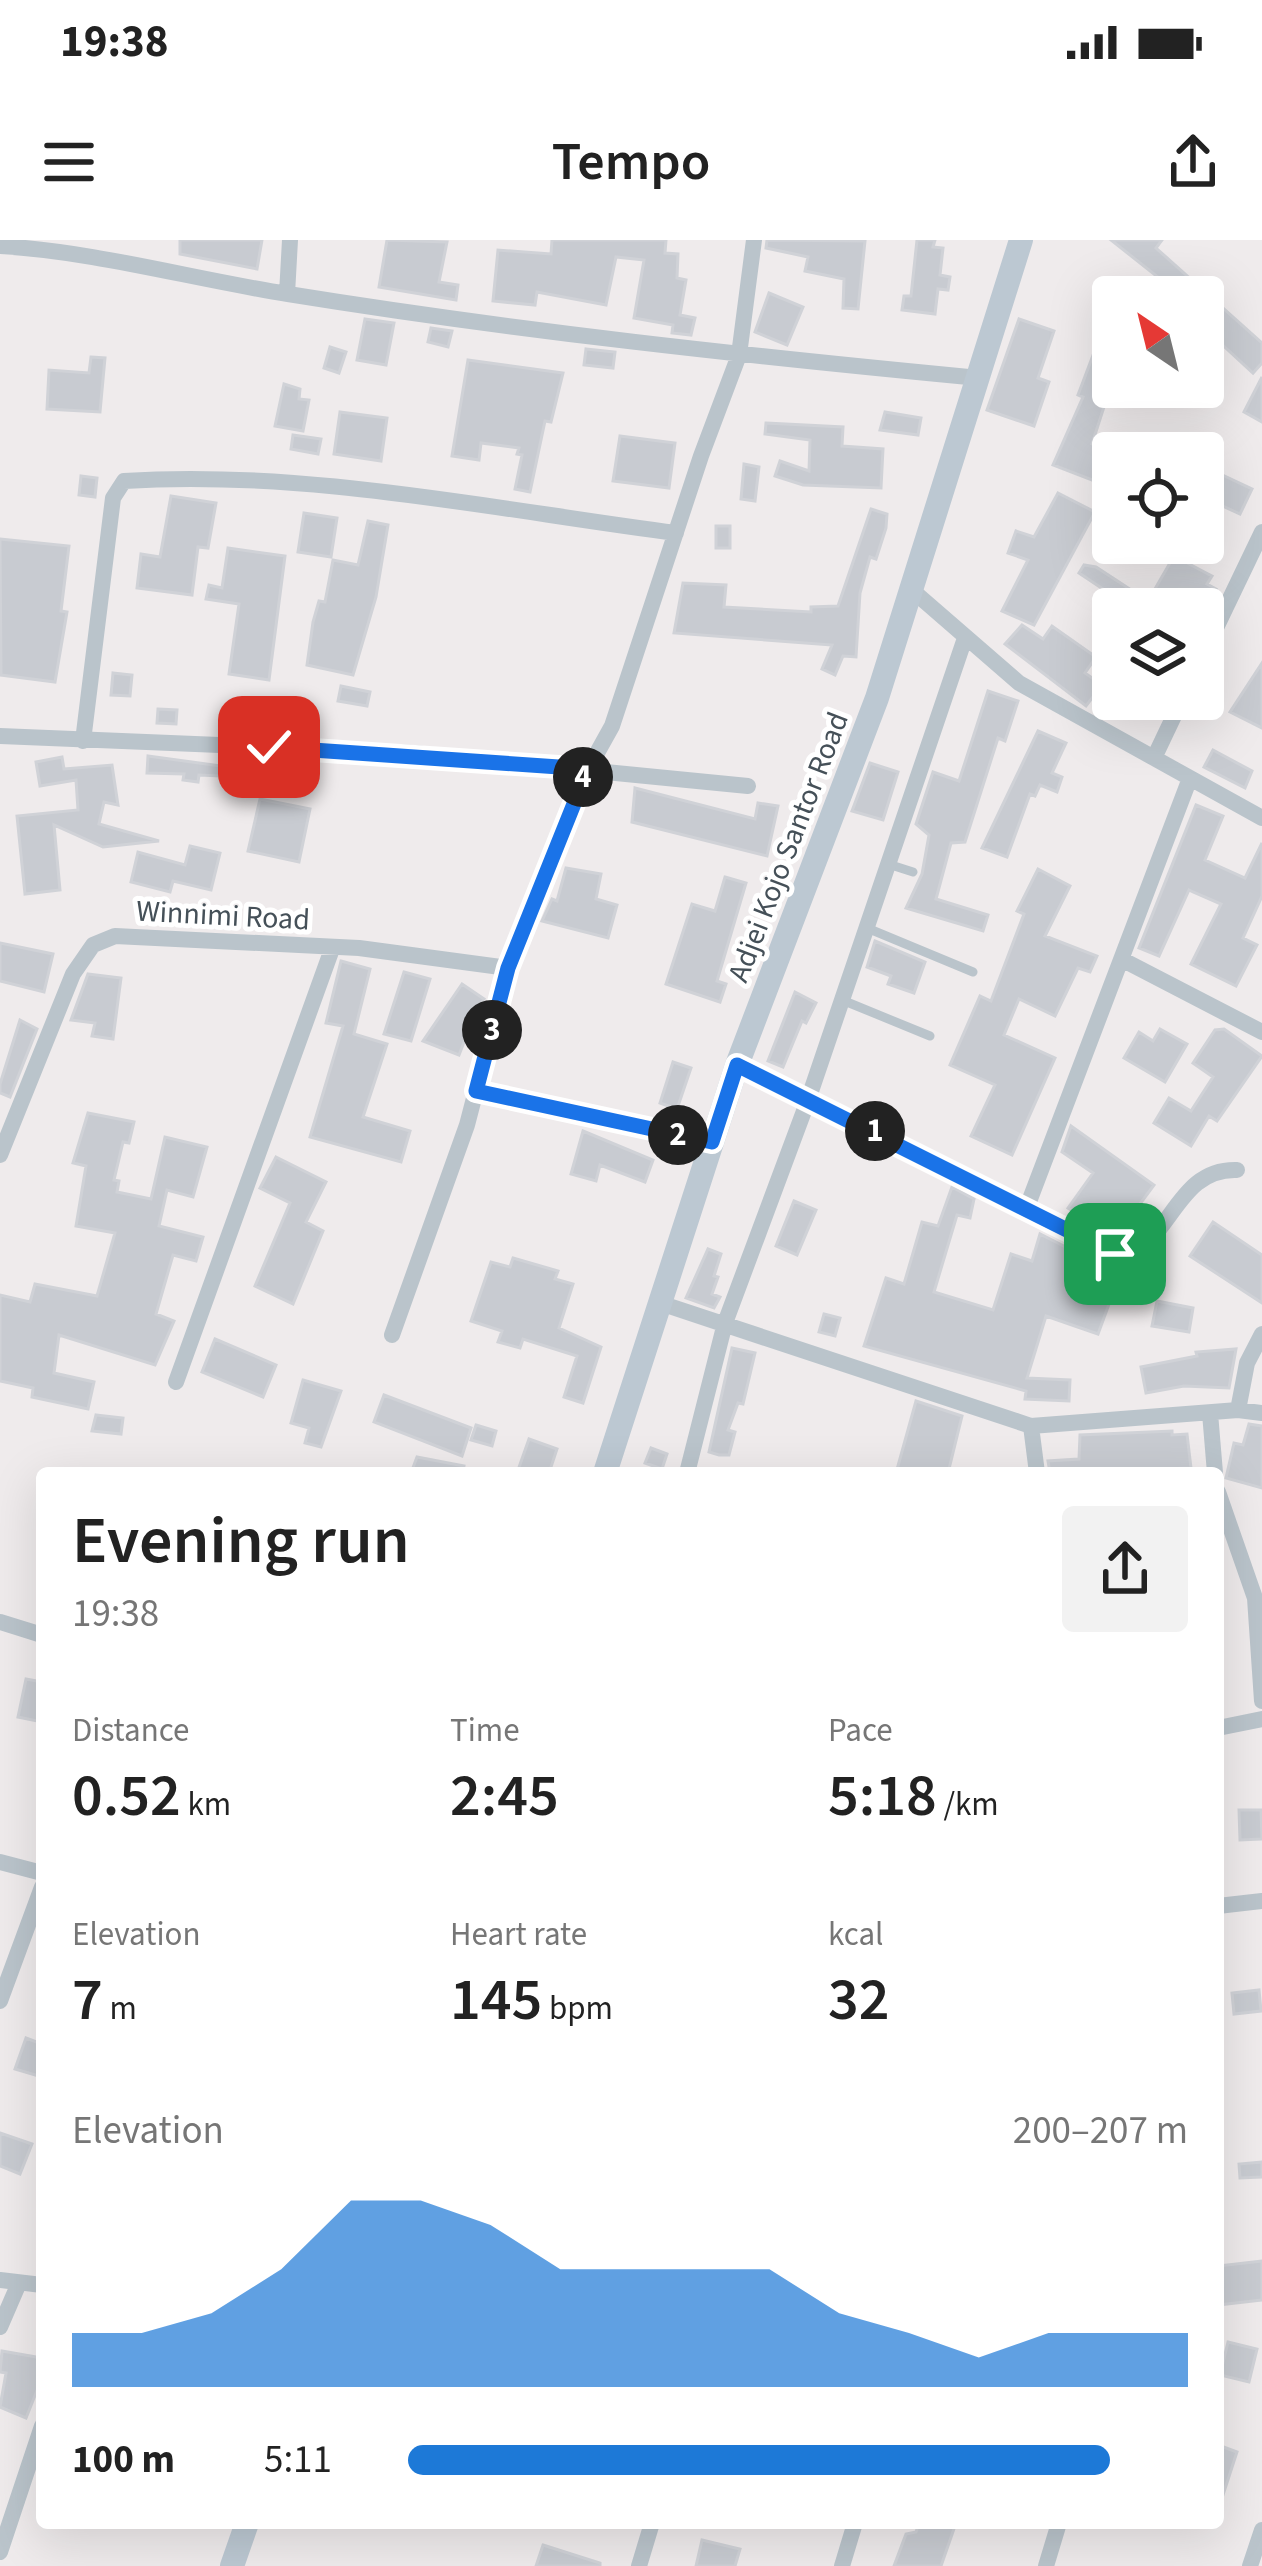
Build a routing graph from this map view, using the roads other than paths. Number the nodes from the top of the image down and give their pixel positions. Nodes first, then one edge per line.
1 (290, 240) edge
2 (754, 240) edge
3 (1021, 240) edge
4 (0, 246) edge
5 (287, 294) junction
6 (740, 356) junction
7 (979, 378) junction
8 (1262, 532) edge
9 (676, 533) junction
10 (913, 591) junction
11 (1224, 612) edge
12 (965, 638) junction
13 (1172, 720) edge
14 (0, 736) edge
15 (82, 741) junction
16 (1154, 758) junction
17 (588, 769) junction
18 (1190, 778) junction
19 (748, 786) dead end
20 (1262, 818) edge
21 (888, 864) junction
22 (913, 872) dead end
23 (866, 928) junction
24 (332, 949) junction
25 (1123, 960) junction
26 (508, 968) junction
27 (973, 972) dead end
28 (842, 1000) junction
29 (1262, 1032) edge
30 (930, 1036) dead end
31 (737, 1065) junction
32 (476, 1091) junction
33 (807, 1103) junction
34 (712, 1142) junction
35 (0, 1155) edge
36 (1237, 1170) dead end
37 (1027, 1207) junction
38 (663, 1304) junction
39 (725, 1323) junction
40 (1262, 1334) edge
41 (392, 1335) dead end
42 (176, 1382) dead end
43 (1238, 1410) junction
44 (1210, 1413) junction
45 (1262, 1413) edge
46 (1031, 1426) junction
47 (607, 1467) edge
48 (689, 1467) edge
49 (1035, 1467) edge
50 (1214, 1467) edge
51 (1224, 1509) edge
52 (0, 1622) edge
53 (36, 1633) edge
54 (1262, 1701) edge
55 (1262, 1719) edge
56 (1224, 1727) edge
57 (0, 1862) edge
58 (36, 1871) edge
59 (1262, 1901) edge
60 (36, 1903) edge
61 (1224, 1905) edge
62 (0, 2001) edge
63 (9, 2282) edge
64 (0, 2327) edge
65 (36, 2444) edge
66 (245, 2529) edge
67 (650, 2529) edge
68 (853, 2529) edge
69 (1056, 2529) edge
70 (1262, 2530) edge
71 (0, 2552) edge
72 (232, 2566) edge
73 (639, 2566) edge
74 (842, 2566) edge
75 (1046, 2566) edge
76 (1250, 2566) edge

1 - 5 street
2 - 6 street
3 - 7 street, Adjei Kojo Santor Road
4 - 5 street
5 - 6 street
6 - 7 street
6 - 9 street
7 - 10 street, Adjei Kojo Santor Road
8 - 11 street
9 - 15 street
9 - 17 street
10 - 12 street
10 - 31 street, Adjei Kojo Santor Road
12 - 16 street
12 - 21 street
13 - 16 street
14 - 15 street
15 - 17 street
16 - 18 street
17 - 19 street
17 - 26 street
18 - 20 street
18 - 25 street
21 - 22 lane
21 - 23 street
23 - 27 lane
23 - 28 street
24 - 26 street, Winnimi Road
24 - 35 street, Winnimi Road
24 - 42 street
25 - 29 street
25 - 37 street
26 - 32 street
28 - 30 lane
28 - 33 street
31 - 33 street
31 - 34 street, Adjei Kojo Santor Road
32 - 34 street
32 - 41 street
33 - 37 street
33 - 39 street
34 - 38 street, Adjei Kojo Santor Road
36 - 37 street
38 - 39 street
38 - 47 street, Adjei Kojo Santor Road
39 - 46 street
39 - 48 street
40 - 43 street
43 - 44 street
43 - 45 street
44 - 46 street
44 - 50 street
46 - 49 street
51 - 54 street
52 - 53 street
55 - 56 street
57 - 58 street
59 - 61 street
60 - 62 street
63 - 64 street
65 - 71 street
66 - 72 street
67 - 73 street
68 - 74 street
69 - 75 street
70 - 76 street

